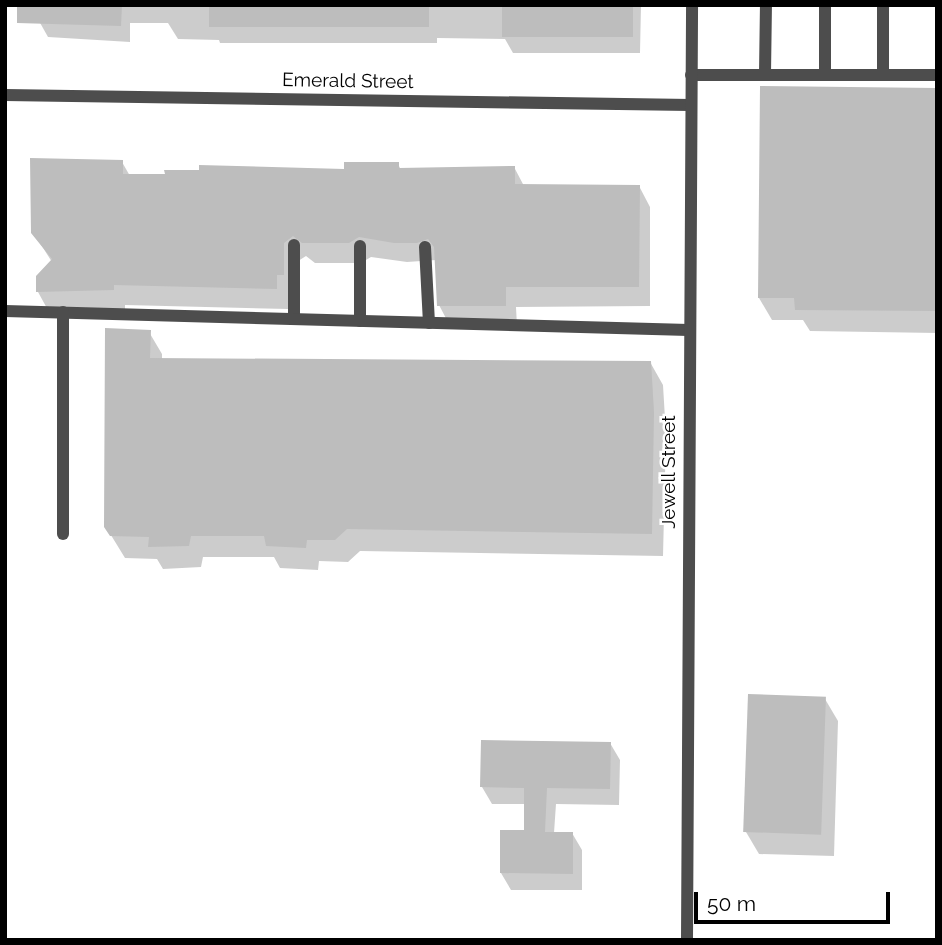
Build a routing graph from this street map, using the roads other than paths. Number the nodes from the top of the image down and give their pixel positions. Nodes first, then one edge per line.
1 (692, 5) edge
2 (766, 5) edge
3 (825, 5) edge
4 (883, 5) edge
5 (765, 74) junction
6 (825, 74) junction
7 (883, 74) junction
8 (691, 75) junction
9 (937, 75) edge
10 (5, 95) edge
11 (691, 105) junction
12 (293, 245) dead end
13 (360, 246) dead end
14 (425, 247) dead end
15 (5, 311) edge
16 (63, 313) junction
17 (294, 319) junction
18 (360, 321) junction
19 (429, 323) junction
20 (689, 330) junction
21 (63, 534) dead end
22 (687, 940) edge

1 - 8 street, Jewell Street
2 - 5 street
3 - 6 street
4 - 7 street
5 - 6 street
5 - 8 street
6 - 7 street
7 - 9 street
8 - 11 street, Jewell Street
10 - 11 street, Emerald Street
11 - 20 street, Jewell Street
12 - 17 street
13 - 18 street
14 - 19 street
15 - 16 street
16 - 17 street
16 - 21 street
17 - 18 street
18 - 19 street
19 - 20 street
20 - 22 street, Jewell Street

